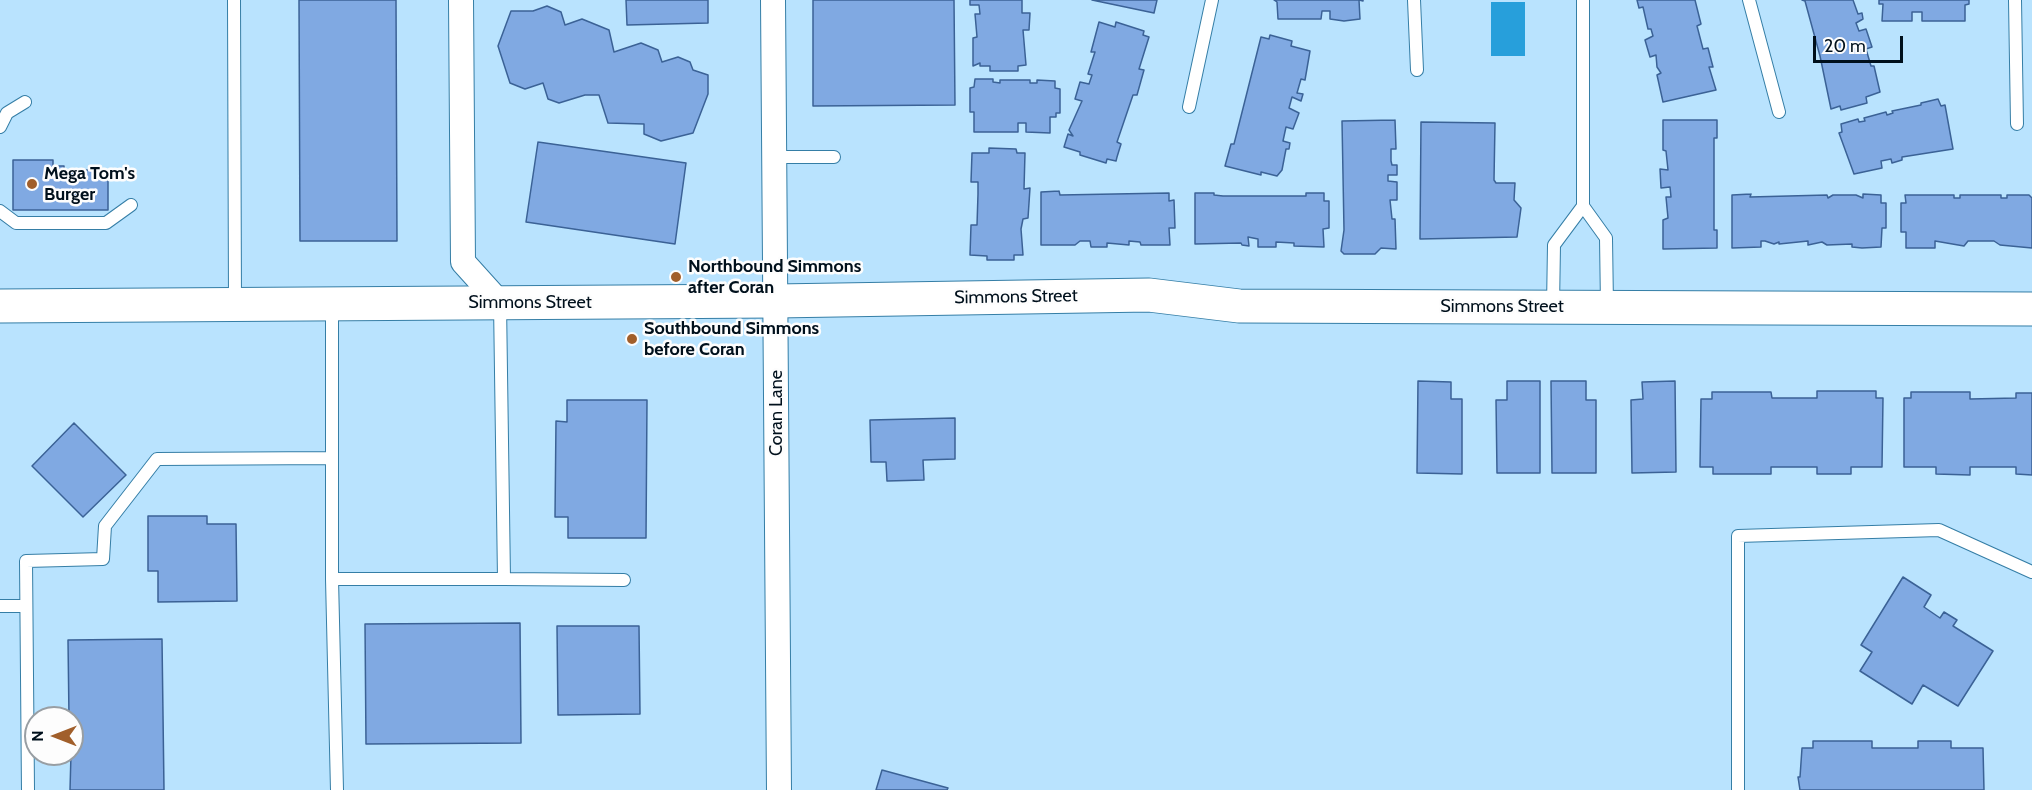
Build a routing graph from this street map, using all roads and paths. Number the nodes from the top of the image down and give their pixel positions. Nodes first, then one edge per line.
1 (234, 0) edge
2 (461, 0) edge
3 (773, 0) edge
4 (1212, 0) edge
5 (1414, 0) edge
6 (1583, 0) edge
7 (1749, 0) edge
8 (2015, 0) edge
9 (1417, 70) dead end
10 (25, 102) dead end
11 (1189, 106) dead end
12 (1779, 112) dead end
13 (2017, 124) dead end
14 (0, 127) edge
15 (834, 157) dead end
16 (773, 158) junction
17 (131, 205) dead end
18 (1583, 206) junction
19 (0, 211) edge
20 (776, 301) junction
21 (500, 303) junction
22 (235, 304) junction
23 (332, 304) junction
24 (0, 306) edge
25 (1553, 308) junction
26 (1607, 308) junction
27 (2032, 309) edge
28 (332, 458) junction
29 (2032, 572) edge
30 (332, 579) junction
31 (504, 579) junction
32 (624, 580) dead end
33 (0, 606) edge
34 (26, 606) junction
35 (28, 790) edge
36 (337, 790) edge
37 (779, 790) edge
38 (1738, 790) edge

1 - 22 lane
2 - 21 street
3 - 16 street, Coran Lane
4 - 11 lane
5 - 9 lane
6 - 18 lane
7 - 12 lane
8 - 13 lane
10 - 14 lane
15 - 16 lane
16 - 20 street, Coran Lane
17 - 19 lane
18 - 25 lane
18 - 26 lane
20 - 21 main road, Simmons Street
20 - 25 main road, Simmons Street
20 - 37 street, Coran Lane
21 - 23 main road, Simmons Street
21 - 31 lane
22 - 23 main road, Simmons Street
22 - 24 main road, Simmons Street
23 - 28 lane
25 - 26 main road, Simmons Street
26 - 27 main road, Simmons Street
28 - 30 lane
28 - 34 lane
29 - 38 lane
30 - 31 lane
30 - 36 lane
31 - 32 lane
33 - 34 lane
34 - 35 lane

